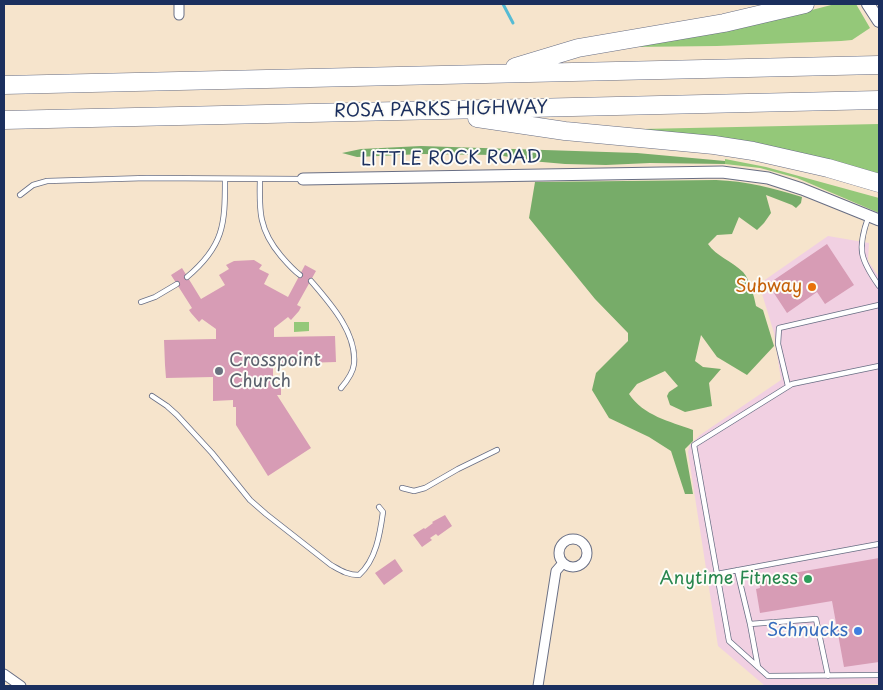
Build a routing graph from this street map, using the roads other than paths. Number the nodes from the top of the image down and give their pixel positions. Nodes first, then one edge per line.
1 (179, 4) edge
2 (805, 4) edge
3 (868, 4) edge
4 (179, 15) dead end
5 (879, 21) edge
6 (873, 65) edge
7 (494, 73) junction
8 (4, 85) edge
9 (879, 100) edge
10 (426, 111) junction
11 (4, 120) edge
12 (303, 178) joint
13 (260, 179) junction
14 (225, 180) junction
15 (879, 184) edge
16 (20, 195) dead end
17 (874, 218) edge
18 (300, 275) dead end
19 (188, 278) dead end
20 (311, 281) dead end
21 (177, 284) dead end
22 (879, 286) edge
23 (142, 302) dead end
24 (879, 305) edge
25 (879, 366) edge
26 (788, 386) junction
27 (341, 388) dead end
28 (152, 396) dead end
29 (497, 450) dead end
30 (402, 488) dead end
31 (379, 507) dead end
32 (879, 544) edge
33 (563, 563) dead end
34 (737, 570) junction
35 (717, 574) junction
36 (750, 624) junction
37 (758, 666) junction
38 (4, 674) edge
39 (879, 675) edge
40 (828, 676) junction
41 (21, 686) edge
42 (538, 686) edge

1 - 4 street
2 - 7 highway
3 - 5 main road
6 - 7 highway, ROSA PARKS HIGHWAY
7 - 8 highway, ROSA PARKS HIGHWAY
9 - 10 highway, ROSA PARKS HIGHWAY
10 - 11 highway, ROSA PARKS HIGHWAY
10 - 15 highway
12 - 13 lane, LITTLE ROCK ROAD
12 - 17 street, LITTLE ROCK ROAD
13 - 14 lane, LITTLE ROCK ROAD
13 - 18 lane
14 - 16 lane, LITTLE ROCK ROAD
14 - 19 lane
17 - 22 lane
20 - 27 lane
21 - 23 lane
24 - 26 lane
25 - 26 lane
26 - 35 lane
28 - 31 lane
29 - 30 lane
32 - 34 lane
33 - 42 street
34 - 35 lane
34 - 36 lane
35 - 37 lane
36 - 37 lane
36 - 40 lane
37 - 40 lane
38 - 41 street
39 - 40 lane

